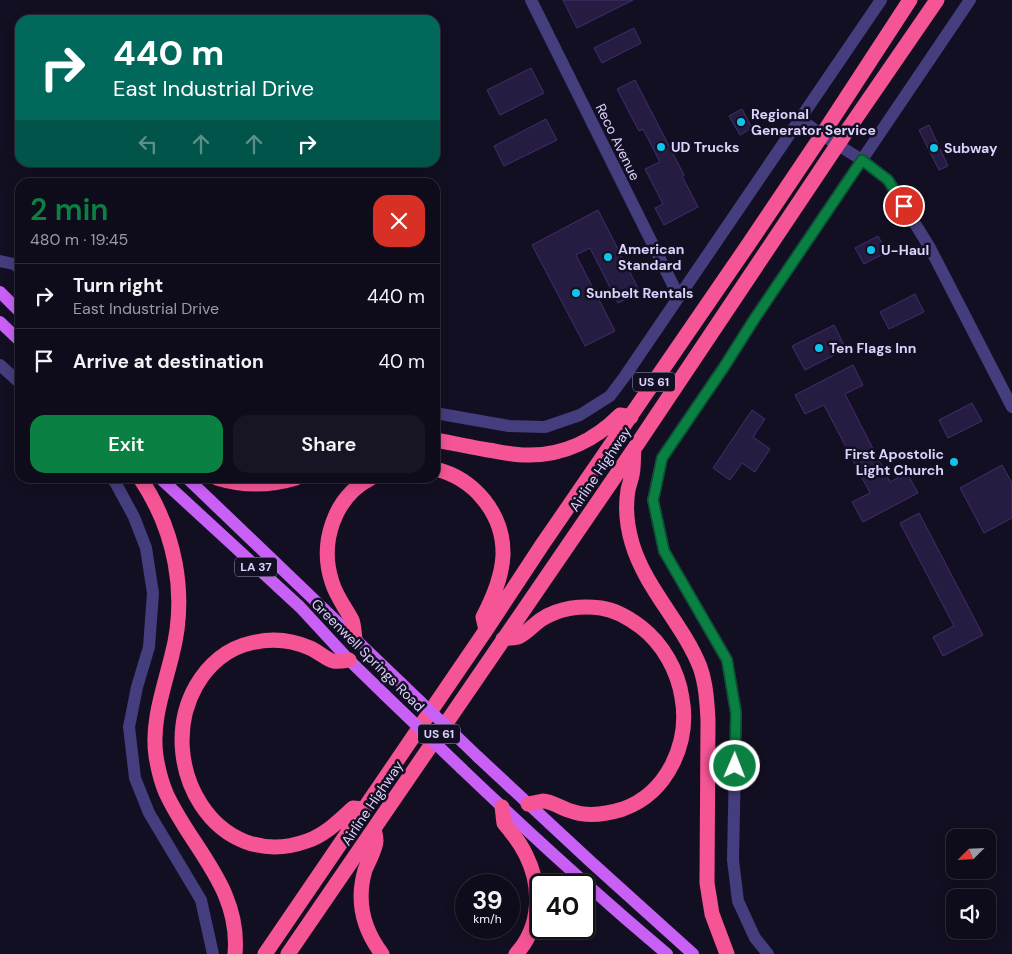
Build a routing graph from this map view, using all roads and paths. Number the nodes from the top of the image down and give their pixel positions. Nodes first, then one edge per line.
1 (531, 0) edge
2 (880, 0) edge
3 (910, 0) edge
4 (937, 0) edge
5 (970, 0) edge
6 (800, 119) junction
7 (830, 139) junction
8 (862, 160) junction
9 (0, 260) edge
10 (15, 265) edge
11 (0, 292) edge
12 (679, 297) junction
13 (15, 307) edge
14 (0, 322) edge
15 (15, 337) edge
16 (0, 365) edge
17 (15, 379) edge
18 (1012, 407) edge
19 (440, 414) edge
20 (631, 417) junction
21 (440, 441) edge
22 (634, 449) junction
23 (440, 470) edge
24 (116, 483) edge
25 (143, 483) edge
26 (165, 483) edge
27 (192, 483) edge
28 (242, 483) edge
29 (275, 483) edge
30 (364, 483) edge
31 (486, 630) junction
32 (355, 639) junction
33 (503, 639) junction
34 (348, 660) junction
35 (528, 804) junction
36 (502, 807) junction
37 (364, 809) junction
38 (374, 830) junction
39 (213, 954) edge
40 (235, 954) edge
41 (265, 954) edge
42 (288, 954) edge
43 (382, 954) edge
44 (516, 954) edge
45 (668, 954) edge
46 (693, 954) edge
47 (727, 954) edge
48 (768, 954) edge

1 - 12 street, Reco Avenue
2 - 6 street
3 - 7 highway, Airline Highway / US 61
4 - 7 highway, Airline Highway / US 61
5 - 8 street
6 - 7 street
6 - 12 street
7 - 8 street
7 - 20 highway, Airline Highway / US 61
7 - 22 highway, Airline Highway / US 61
8 - 18 street
8 - 48 street
9 - 10 street
11 - 13 main road
12 - 19 street
14 - 15 main road
16 - 17 street
20 - 21 highway
20 - 31 highway, Airline Highway / US 61
22 - 33 highway, Airline Highway / US 61
22 - 47 highway
23 - 31 highway
24 - 39 street
25 - 40 highway
26 - 34 main road, Greenwell Springs Road / LA 37
27 - 32 main road, Greenwell Springs Road / LA 37
28 - 29 highway
30 - 32 highway
31 - 37 highway, Airline Highway / US 61
32 - 35 main road, Greenwell Springs Road / LA 37, bridge
33 - 35 highway
33 - 38 highway, Airline Highway / US 61
34 - 36 main road, Greenwell Springs Road / LA 37, bridge
34 - 37 highway
35 - 46 main road, Greenwell Springs Road / LA 37
36 - 44 highway
36 - 45 main road, Greenwell Springs Road / LA 37
37 - 41 highway, Airline Highway / US 61
38 - 42 highway, Airline Highway / US 61
38 - 43 highway

